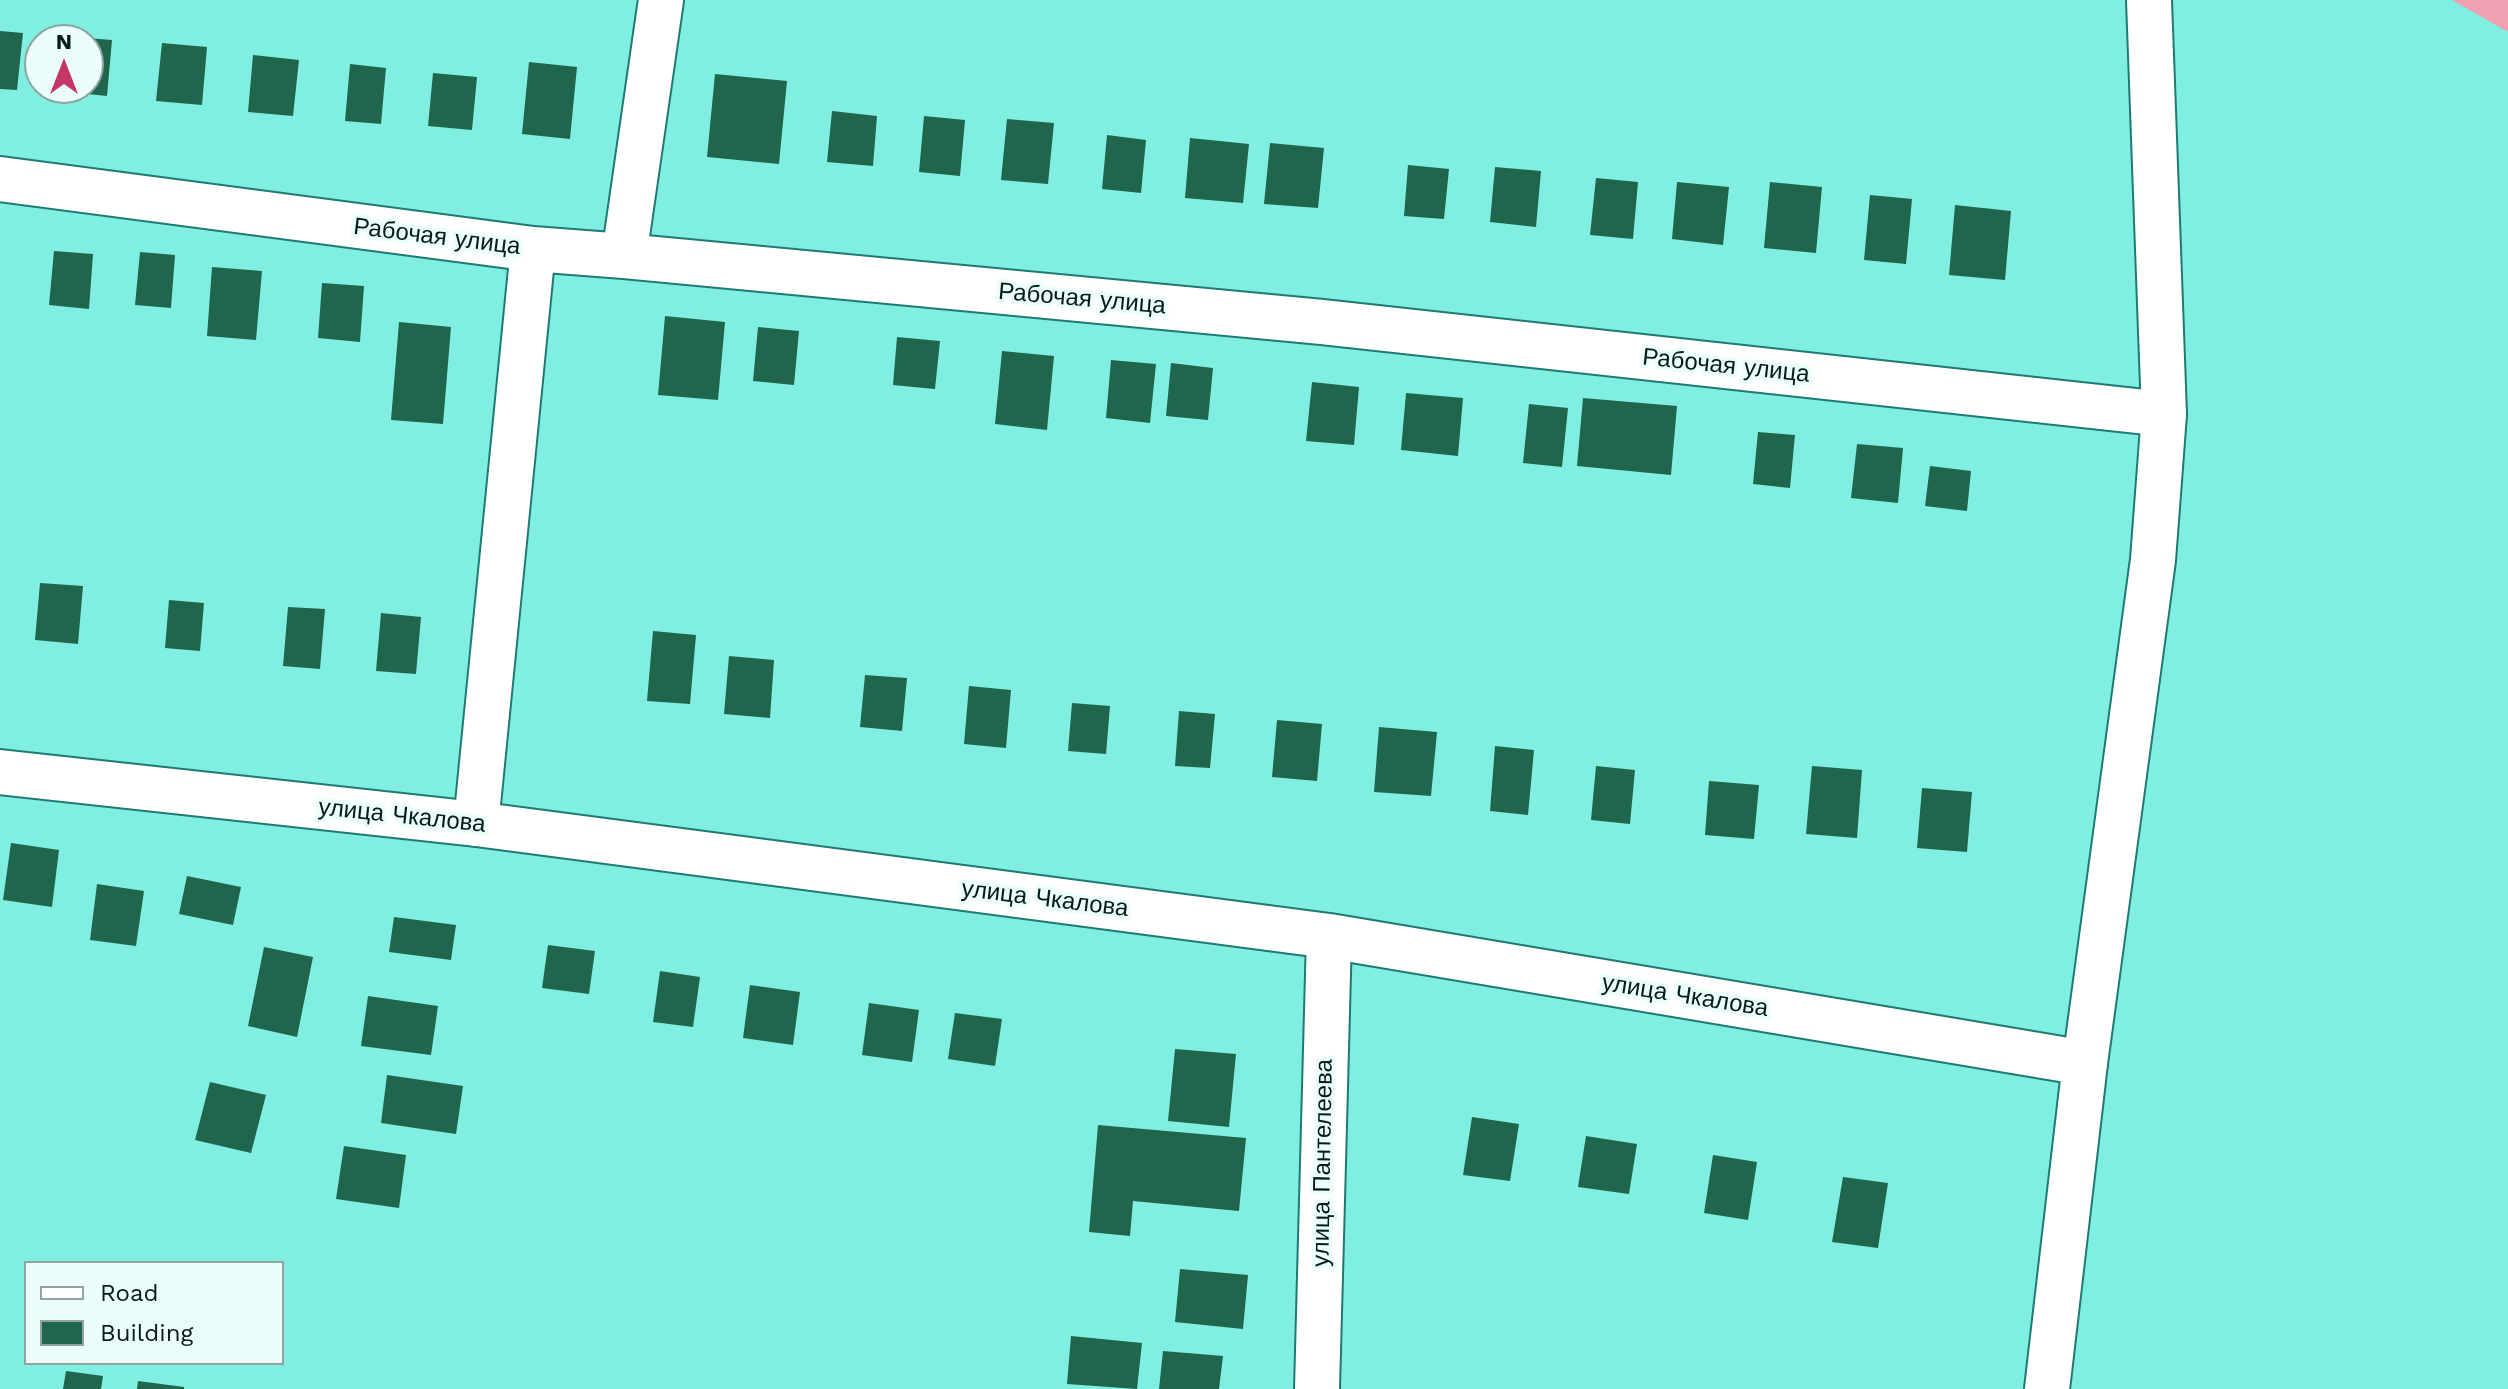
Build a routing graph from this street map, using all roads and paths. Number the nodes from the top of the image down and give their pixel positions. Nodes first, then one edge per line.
1 (661, 0) edge
2 (2149, 0) edge
3 (0, 179) edge
4 (533, 249) junction
5 (624, 256) junction
6 (2164, 414) junction
7 (0, 772) edge
8 (476, 824) junction
9 (1329, 936) junction
10 (2085, 1063) junction
11 (1317, 1389) edge
12 (2047, 1389) edge

1 - 5 street
2 - 6 street
3 - 4 street, Рабочая улица
4 - 5 street, Рабочая улица
4 - 8 street
5 - 6 street, Рабочая улица
6 - 10 street
7 - 8 street, улица Чкалова
8 - 9 street, улица Чкалова
9 - 10 street, улица Чкалова
9 - 11 street, улица Пантелеева
10 - 12 street

